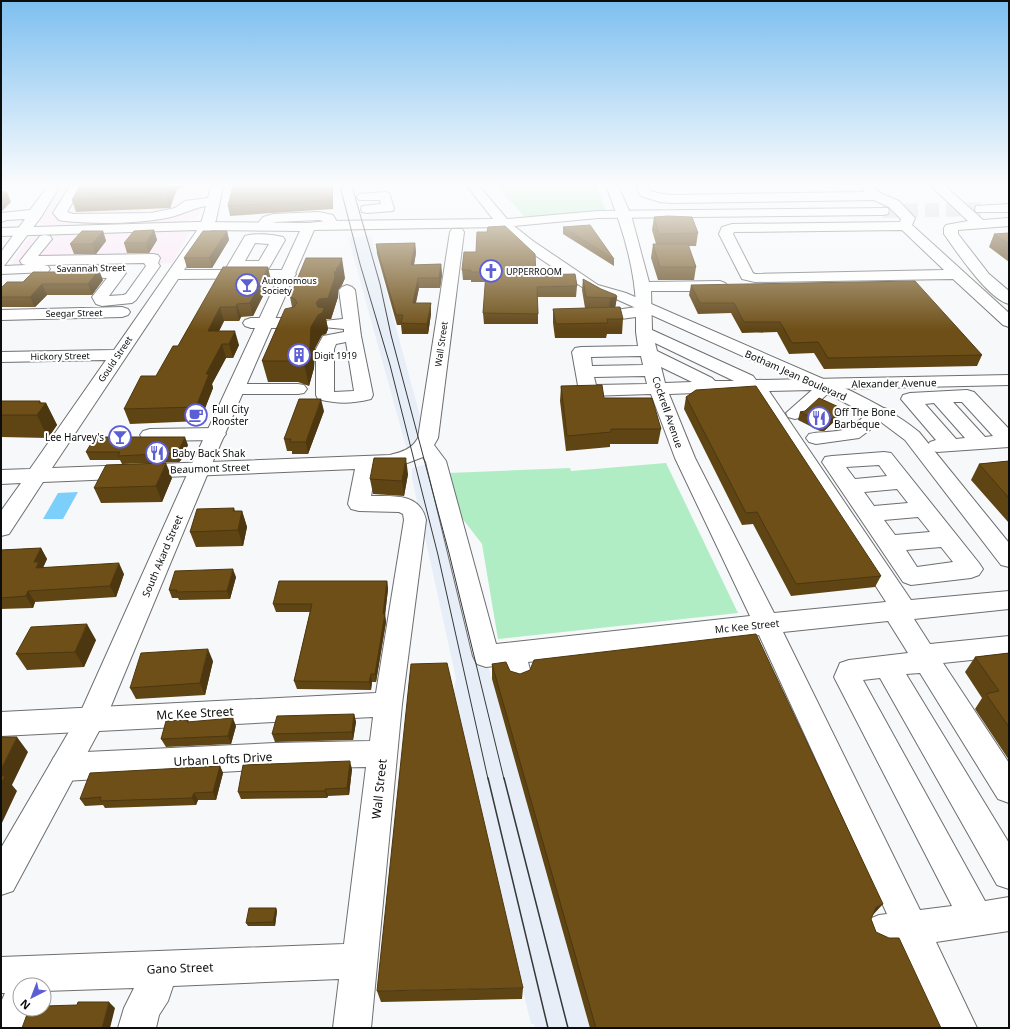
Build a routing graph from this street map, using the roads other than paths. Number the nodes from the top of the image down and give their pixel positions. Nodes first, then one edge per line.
1 (22, 234) edge
2 (195, 234) edge
3 (306, 234) edge
4 (457, 234) edge
5 (517, 234) edge
6 (537, 234) edge
7 (633, 234) edge
8 (726, 234) edge
9 (914, 234) edge
10 (951, 234) edge
11 (11, 248) junction
12 (1, 262) edge
13 (153, 262) junction
14 (174, 266) junction
15 (93, 268) junction
16 (1, 270) edge
17 (289, 274) junction
18 (961, 278) junction
19 (643, 287) junction
20 (346, 290) dead end
21 (621, 296) junction
22 (1009, 299) edge
23 (644, 309) junction
24 (147, 312) junction
25 (1, 315) edge
26 (578, 315) edge
27 (1009, 322) edge
28 (259, 323) junction
29 (292, 323) edge
30 (330, 324) dead end
31 (644, 332) junction
32 (727, 344) junction
33 (118, 355) junction
34 (1, 357) edge
35 (704, 360) junction
36 (652, 366) junction
37 (1009, 380) edge
38 (706, 382) dead end
39 (752, 382) junction
40 (821, 386) junction
41 (237, 389) junction
42 (298, 389) dead end
43 (939, 398) junction
44 (796, 413) dead end
45 (880, 413) junction
46 (216, 434) junction
47 (150, 435) edge
48 (816, 438) dead end
49 (1009, 441) edge
50 (980, 443) junction
51 (951, 445) junction
52 (920, 447) junction
53 (421, 449) junction
54 (367, 462) junction
55 (200, 468) junction
56 (36, 475) junction
57 (1, 477) edge
58 (903, 481) junction
59 (849, 487) junction
60 (924, 509) junction
61 (867, 514) junction
62 (1, 528) edge
63 (947, 538) junction
64 (888, 544) junction
65 (1009, 559) edge
66 (936, 573) junction
67 (1009, 600) edge
68 (960, 605) junction
69 (900, 611) junction
70 (766, 624) junction
71 (1009, 646) edge
72 (925, 658) junction
73 (887, 666) junction
74 (388, 704) junction
75 (92, 718) junction
76 (1, 724) edge
77 (383, 754) junction
78 (64, 767) junction
79 (1009, 789) edge
80 (1009, 873) edge
81 (1, 879) edge
82 (993, 916) edge
83 (895, 930) junction
84 (360, 961) junction
85 (159, 969) junction
86 (52, 980) edge
87 (12, 1015) edge
88 (9, 1028) edge
89 (137, 1028) edge
90 (352, 1028) edge
91 (958, 1028) edge

1 - 11 street
2 - 14 street, Gould Street
3 - 17 street, South Akard Street
4 - 53 street, Wall Street
5 - 21 street, Botham Jean Boulevard
6 - 21 street, Botham Jean Boulevard
7 - 19 street, Cockrell Avenue
8 - 18 street
9 - 18 street
10 - 22 street
11 - 12 street
11 - 13 street
13 - 14 street, Savannah Street
13 - 15 street, Savannah Street
13 - 15 street
14 - 17 street, Savannah Street
14 - 24 street, Gould Street
15 - 16 street, Savannah Street
17 - 28 street, South Akard Street
18 - 19 street
18 - 27 street
19 - 23 street, Cockrell Avenue
20 - 30 street
21 - 23 street, Botham Jean Boulevard
23 - 26 street
23 - 31 street, Cockrell Avenue
23 - 32 street, Botham Jean Boulevard
24 - 25 street, Seegar Street
24 - 33 street, Gould Street
28 - 29 street
28 - 41 street, South Akard Street
31 - 35 street
31 - 36 street, Cockrell Avenue
32 - 35 street
32 - 40 street, Botham Jean Boulevard
33 - 34 street, Hickory Street
33 - 56 street, Gould Street
35 - 39 street
36 - 36 street
36 - 38 street
36 - 39 street, Alexander Avenue
36 - 70 street, Cockrell Avenue
37 - 40 street, Alexander Avenue
39 - 40 street, Alexander Avenue
39 - 69 street
40 - 44 street
40 - 45 street, Botham Jean Boulevard
41 - 42 street
41 - 46 street, South Akard Street
43 - 49 street
43 - 50 street
43 - 51 street
45 - 48 street
45 - 52 street, Botham Jean Boulevard
46 - 47 street
46 - 55 street, South Akard Street
49 - 50 street
50 - 51 street
51 - 52 street
52 - 65 street, Botham Jean Boulevard
53 - 54 street, Beaumont Street
53 - 70 street, Mc Kee Street
54 - 55 street, Beaumont Street
54 - 74 street, Wall Street
55 - 56 street, Beaumont Street
55 - 75 street, South Akard Street
56 - 57 street, Beaumont Street
56 - 62 street, Gould Street
58 - 59 street
58 - 59 street
58 - 60 street
59 - 61 street
60 - 61 street
60 - 63 street
61 - 64 street
63 - 64 street
63 - 66 street
64 - 66 street
66 - 68 street
67 - 68 street, Mc Kee Street
68 - 69 street, Mc Kee Street
69 - 70 street, Mc Kee Street
69 - 72 street
70 - 83 street, Cockrell Avenue
71 - 72 street
72 - 73 street
72 - 79 street
73 - 80 street
73 - 82 street
74 - 75 street, Mc Kee Street
74 - 77 street, Wall Street
75 - 76 street, Mc Kee Street
75 - 78 street, South Akard Street
77 - 78 street, Urban Lofts Drive
77 - 84 street, Wall Street
78 - 81 street, South Akard Street
82 - 83 street
83 - 91 street, Cockrell Avenue
84 - 85 street, Gano Street
84 - 90 street, Wall Street
85 - 86 street, Gano Street
85 - 89 street
87 - 88 street

